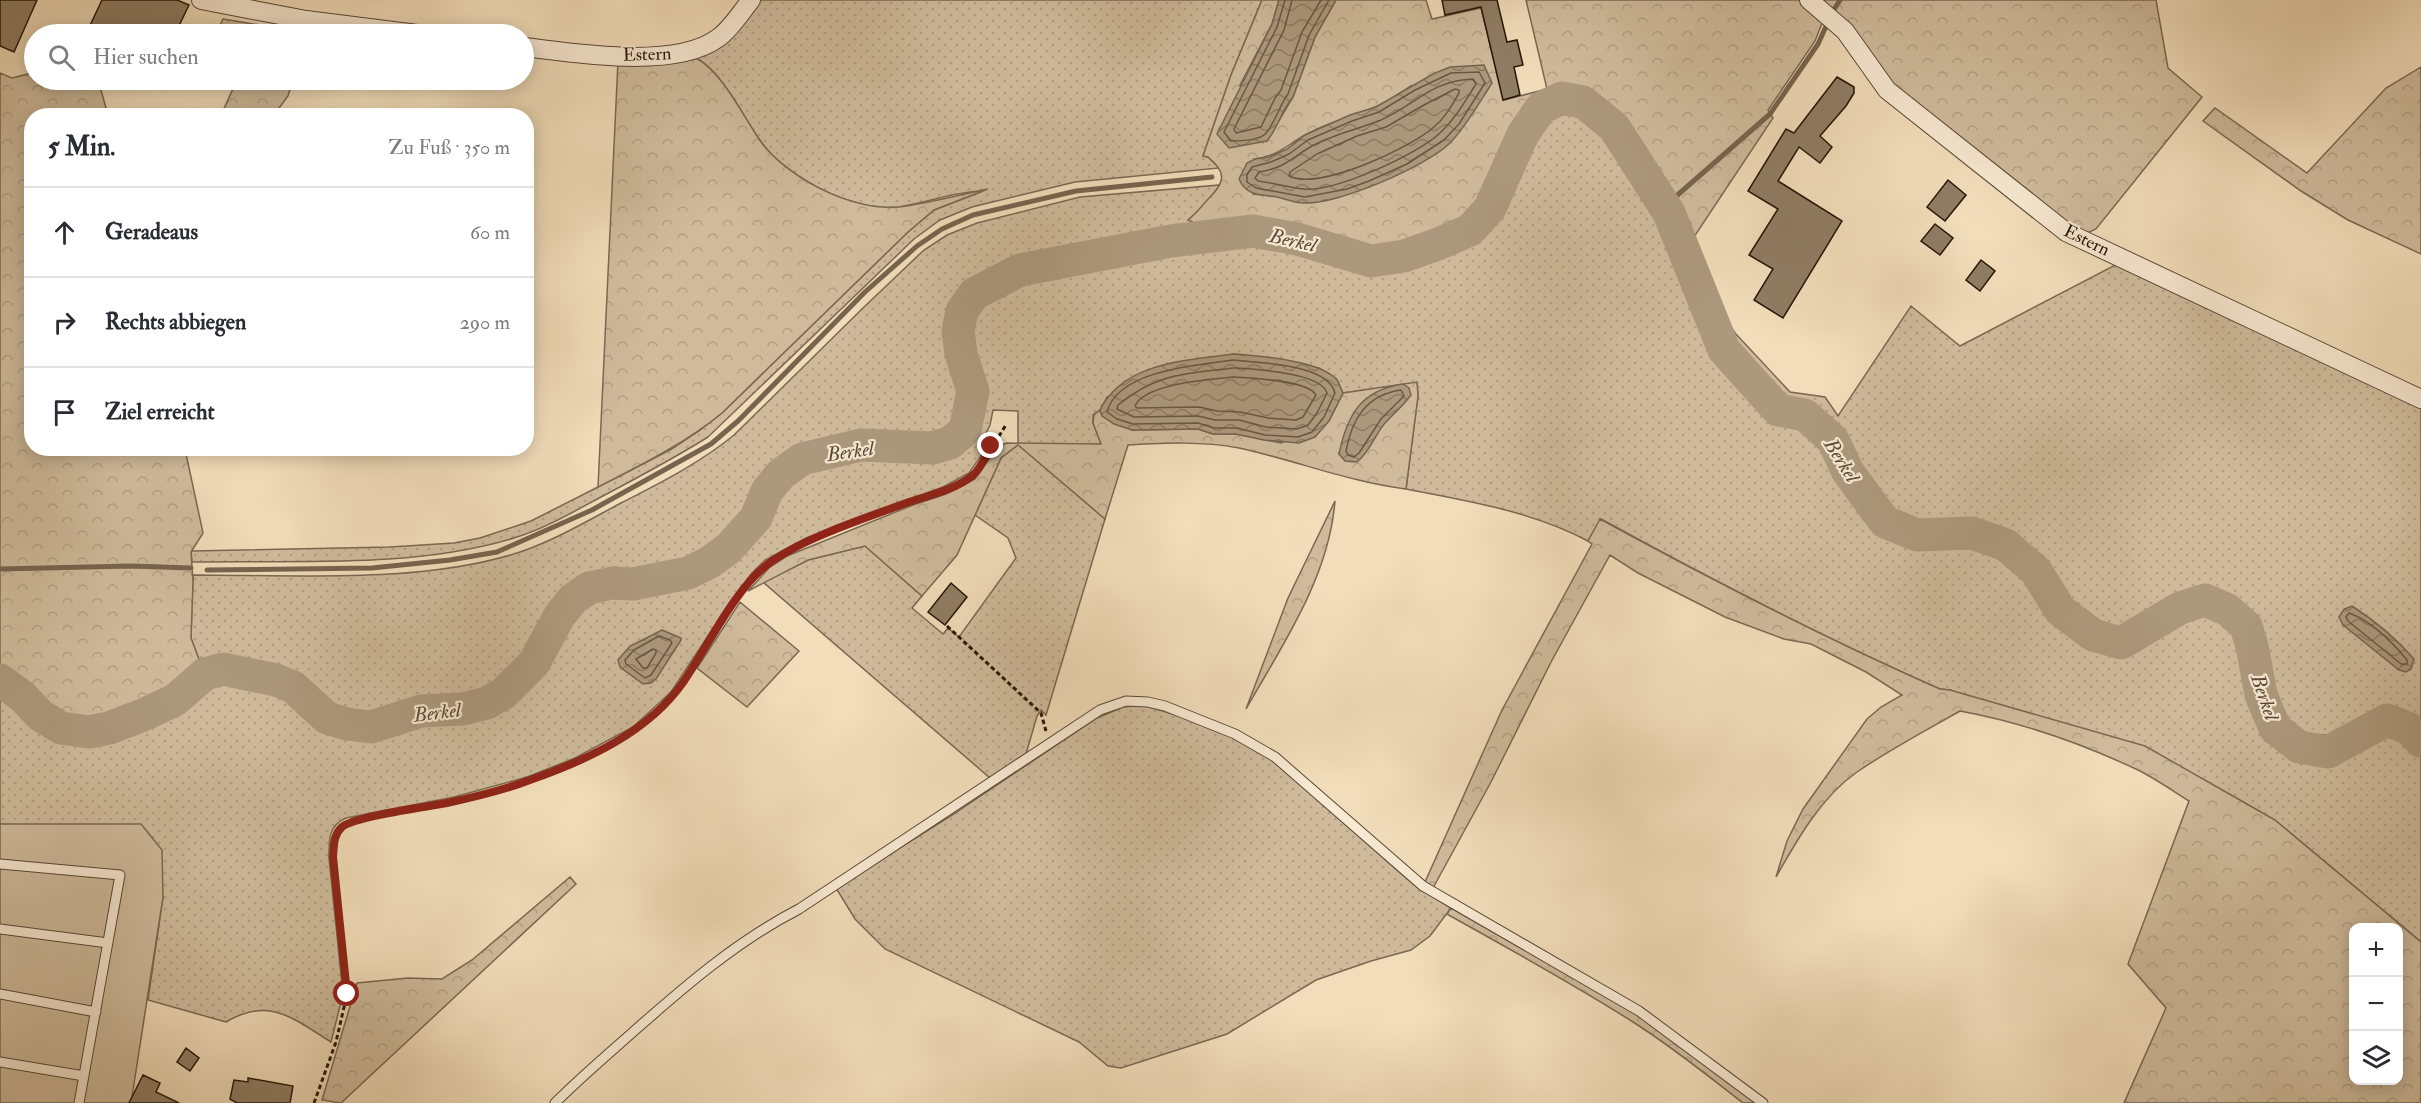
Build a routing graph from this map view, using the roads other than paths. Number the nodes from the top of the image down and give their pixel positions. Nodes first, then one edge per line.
1 (201, 0) edge
2 (751, 0) edge
3 (1809, 0) edge
4 (338, 24) edge
5 (534, 48) edge
6 (2421, 399) edge
7 (0, 864) edge
8 (0, 929) edge
9 (108, 943) junction
10 (0, 994) edge
11 (96, 1012) junction
12 (0, 1062) edge
13 (84, 1076) junction
14 (79, 1103) edge
15 (555, 1103) edge
16 (1763, 1103) edge

1 - 4 street
2 - 5 street, Estern
3 - 6 street, Estern
7 - 9 lane
8 - 9 lane
9 - 11 lane
10 - 11 lane
11 - 13 lane
12 - 13 lane
13 - 14 lane
15 - 16 lane

